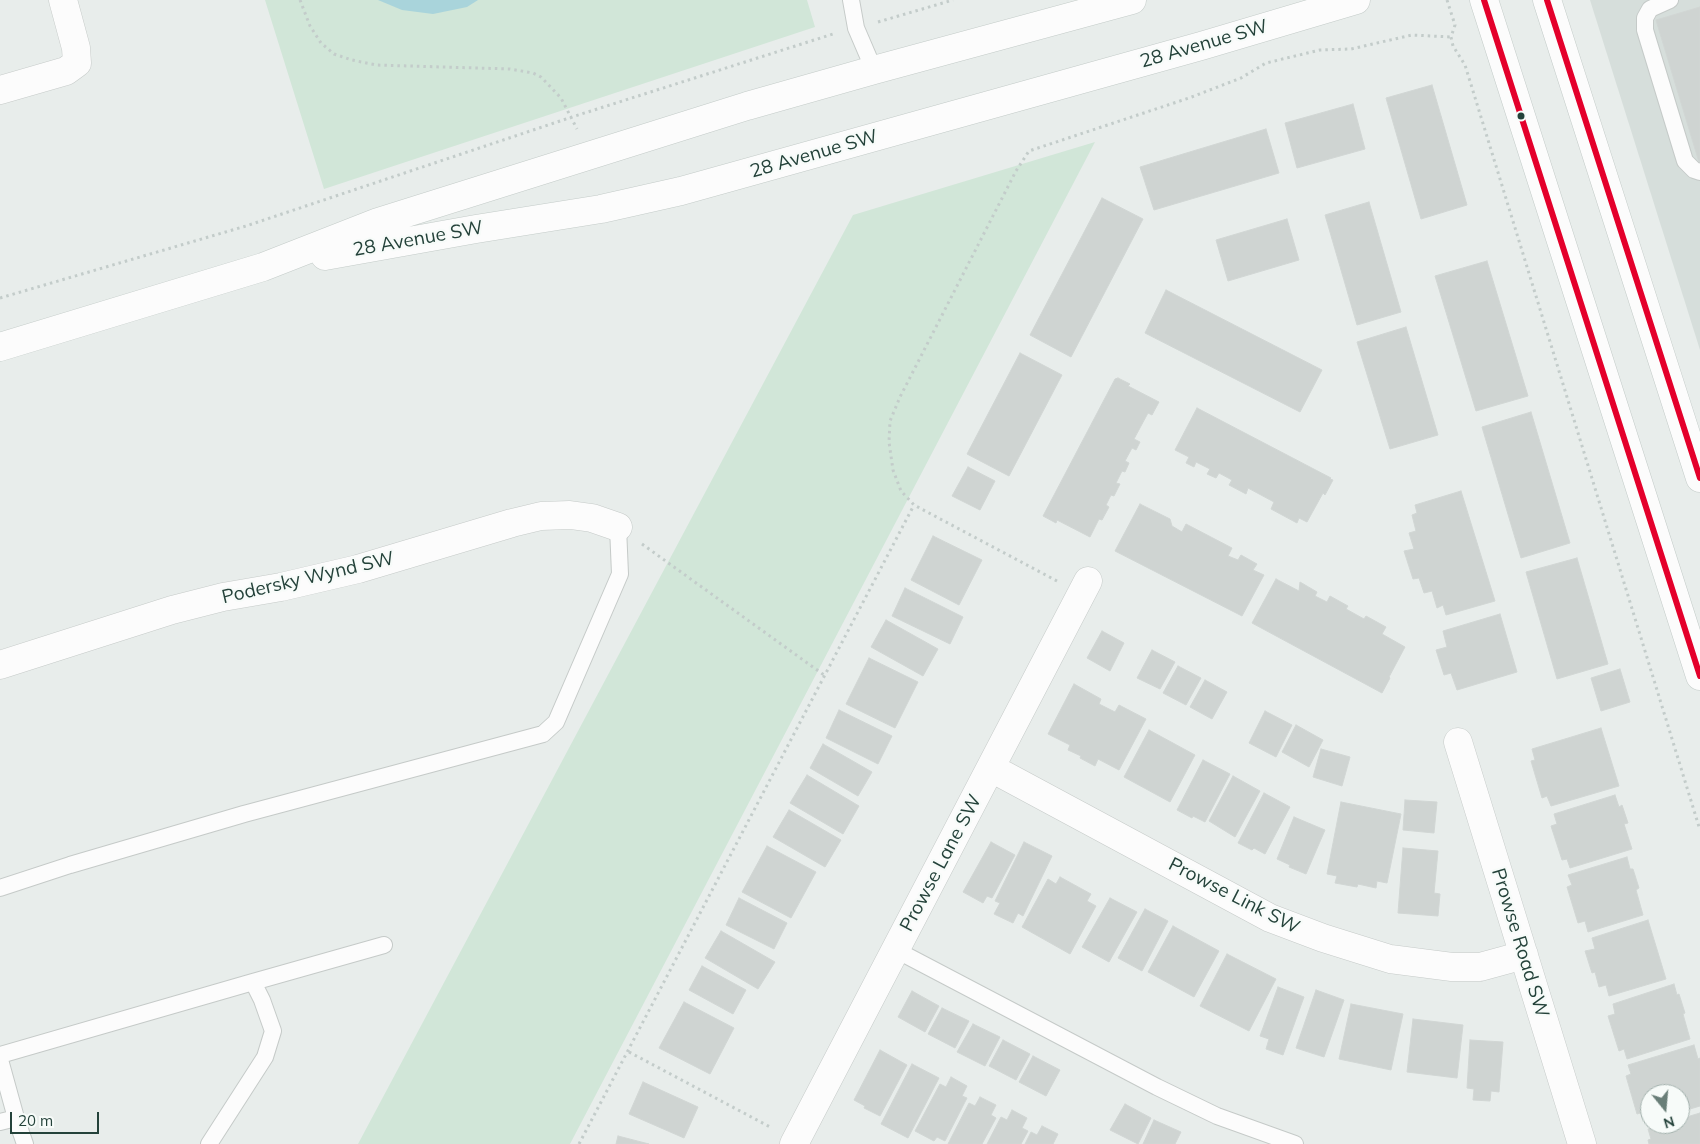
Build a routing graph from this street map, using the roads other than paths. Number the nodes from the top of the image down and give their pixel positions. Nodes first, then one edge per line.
1 (63, 0) edge
2 (851, 0) edge
3 (1132, 0) edge
4 (1356, 0) edge
5 (1484, 0) edge
6 (1547, 0) edge
7 (1670, 0) edge
8 (874, 70) junction
9 (0, 90) edge
10 (1700, 172) edge
11 (262, 268) junction
12 (0, 347) edge
13 (1700, 478) edge
14 (618, 527) joint
15 (1085, 588) road end
16 (0, 665) edge
17 (1700, 676) edge
18 (1458, 742) dead end
19 (991, 768) junction
20 (0, 888) edge
21 (384, 945) dead end
22 (896, 950) junction
23 (1524, 955) junction
24 (254, 982) junction
25 (0, 1055) edge
26 (0, 1060) edge
27 (8, 1120) edge
28 (798, 1143) edge
29 (25, 1144) edge
30 (209, 1144) edge
31 (1295, 1144) edge
32 (1582, 1144) edge

1 - 9 main road
2 - 8 lane
3 - 8 main road, 28 Avenue SW
4 - 11 main road, 28 Avenue SW
5 - 17 main road
6 - 13 main road
7 - 10 lane
8 - 11 main road, 28 Avenue SW
11 - 12 main road, 28 Avenue SW
14 - 16 main road, Podersky Wynd SW
14 - 20 lane
15 - 19 main road, Prowse Lane SW
18 - 23 main road, Prowse Road SW
19 - 22 main road, Prowse Lane SW
19 - 23 main road, Prowse Link SW
21 - 24 lane
22 - 28 main road, Prowse Lane SW
22 - 31 lane
23 - 32 main road, Prowse Road SW
24 - 25 lane
24 - 30 lane
26 - 27 lane
27 - 29 lane

